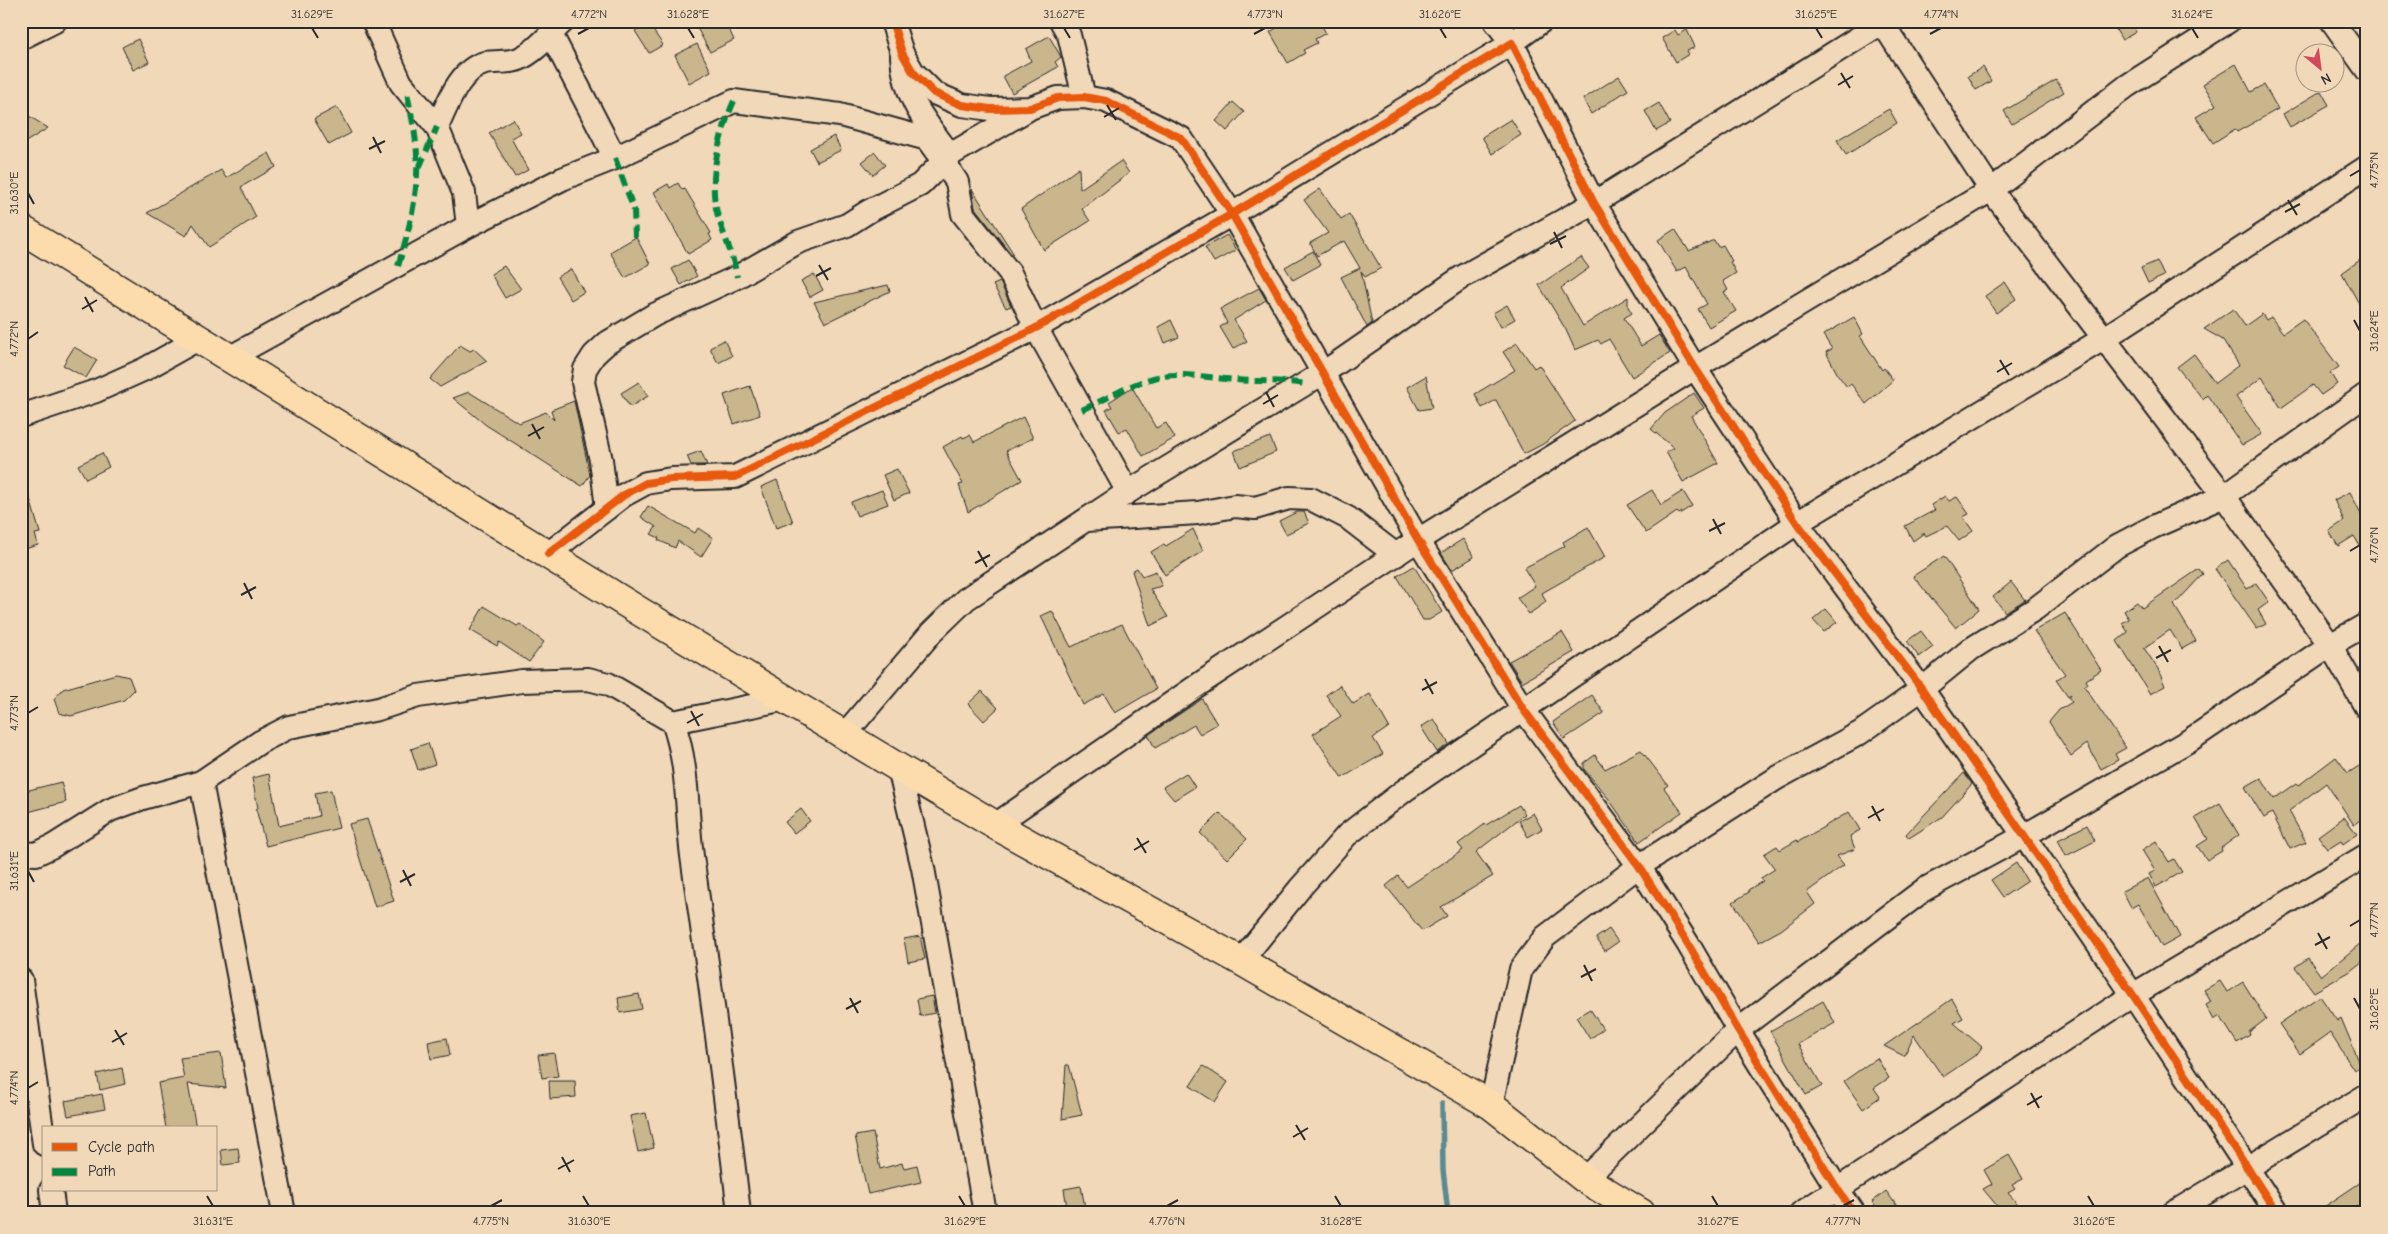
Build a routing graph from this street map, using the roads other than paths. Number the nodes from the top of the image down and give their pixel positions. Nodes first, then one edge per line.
1 (55, 21) edge
2 (373, 21) edge
3 (892, 21) edge
4 (1061, 21) edge
5 (1495, 21) edge
6 (1542, 21) edge
7 (2228, 21) edge
8 (2332, 21) edge
9 (1883, 22) edge
10 (557, 28) edge
11 (21, 38) edge
12 (1512, 43) junction
13 (902, 53) junction
14 (2367, 70) edge
15 (1084, 97) junction
16 (1030, 108) junction
17 (437, 127) junction
18 (615, 158) junction
19 (947, 158) junction
20 (2367, 167) edge
21 (1991, 190) junction
22 (1594, 203) junction
23 (1232, 214) junction
24 (468, 226) junction
25 (21, 229) edge
26 (1036, 328) junction
27 (200, 338) junction
28 (2103, 339) junction
29 (232, 357) junction
30 (1695, 368) junction
31 (1323, 373) junction
32 (2367, 394) edge
33 (21, 416) edge
34 (1128, 492) junction
35 (2224, 496) junction
36 (607, 508) junction
37 (1086, 520) junction
38 (1797, 523) junction
39 (1418, 540) junction
40 (548, 554) junction
41 (1396, 554) junction
42 (2367, 624) edge
43 (2330, 645) junction
44 (1922, 689) junction
45 (786, 699) junction
46 (1523, 709) junction
47 (2367, 709) edge
48 (673, 722) junction
49 (845, 734) junction
50 (899, 768) junction
51 (201, 782) junction
52 (995, 825) junction
53 (2024, 836) junction
54 (21, 853) edge
55 (2367, 855) edge
56 (1639, 866) junction
57 (1241, 961) junction
58 (21, 980) edge
59 (2133, 995) junction
60 (1738, 1030) junction
61 (2367, 1094) edge
62 (1491, 1105) junction
63 (42, 1130) edge
64 (2249, 1168) junction
65 (1585, 1179) junction
66 (1838, 1190) junction
67 (51, 1192) edge
68 (54, 1213) edge
69 (284, 1213) edge
70 (739, 1213) edge
71 (985, 1213) edge
72 (1641, 1213) edge
73 (1800, 1213) edge
74 (1854, 1213) edge
75 (2173, 1213) edge
76 (2277, 1213) edge

1 - 11 street
2 - 17 street
3 - 13 street
4 - 15 street
5 - 12 street
6 - 12 street
7 - 21 street
8 - 14 street
9 - 21 street
9 - 22 street
10 - 17 street
10 - 18 street
12 - 22 street
12 - 23 street
13 - 16 street
13 - 19 street
15 - 16 street
15 - 23 street
16 - 19 street
17 - 24 street
18 - 19 street
18 - 24 street
19 - 26 street
19 - 36 street
20 - 28 street
21 - 28 street
21 - 30 street
22 - 30 street
22 - 31 street
23 - 26 street
23 - 31 street
24 - 29 street
25 - 27 main road
26 - 34 street
26 - 36 street
27 - 29 main road
27 - 33 street
28 - 35 street
28 - 38 street
29 - 40 main road
30 - 38 street
30 - 39 street
31 - 34 street
31 - 39 street
32 - 35 street
34 - 37 street
35 - 43 street
35 - 44 street
36 - 40 street
37 - 41 street
37 - 49 street
38 - 44 street
38 - 46 street
39 - 41 street
39 - 46 street
40 - 45 main road
41 - 52 street
42 - 43 street
43 - 47 street
43 - 53 street
44 - 53 street
44 - 56 street
45 - 48 street
45 - 49 main road
46 - 56 street
46 - 57 street
48 - 51 street
48 - 70 street
49 - 50 main road
50 - 52 main road
50 - 71 street
51 - 54 street
51 - 69 street
52 - 57 main road
53 - 59 street
53 - 60 street
55 - 59 street
56 - 60 street
56 - 62 street
57 - 62 main road
58 - 63 street
59 - 64 street
59 - 66 street
60 - 65 street
60 - 66 street
61 - 64 street
62 - 65 main road
64 - 75 street
64 - 76 street
65 - 72 main road
66 - 73 street
66 - 74 street
67 - 68 street

